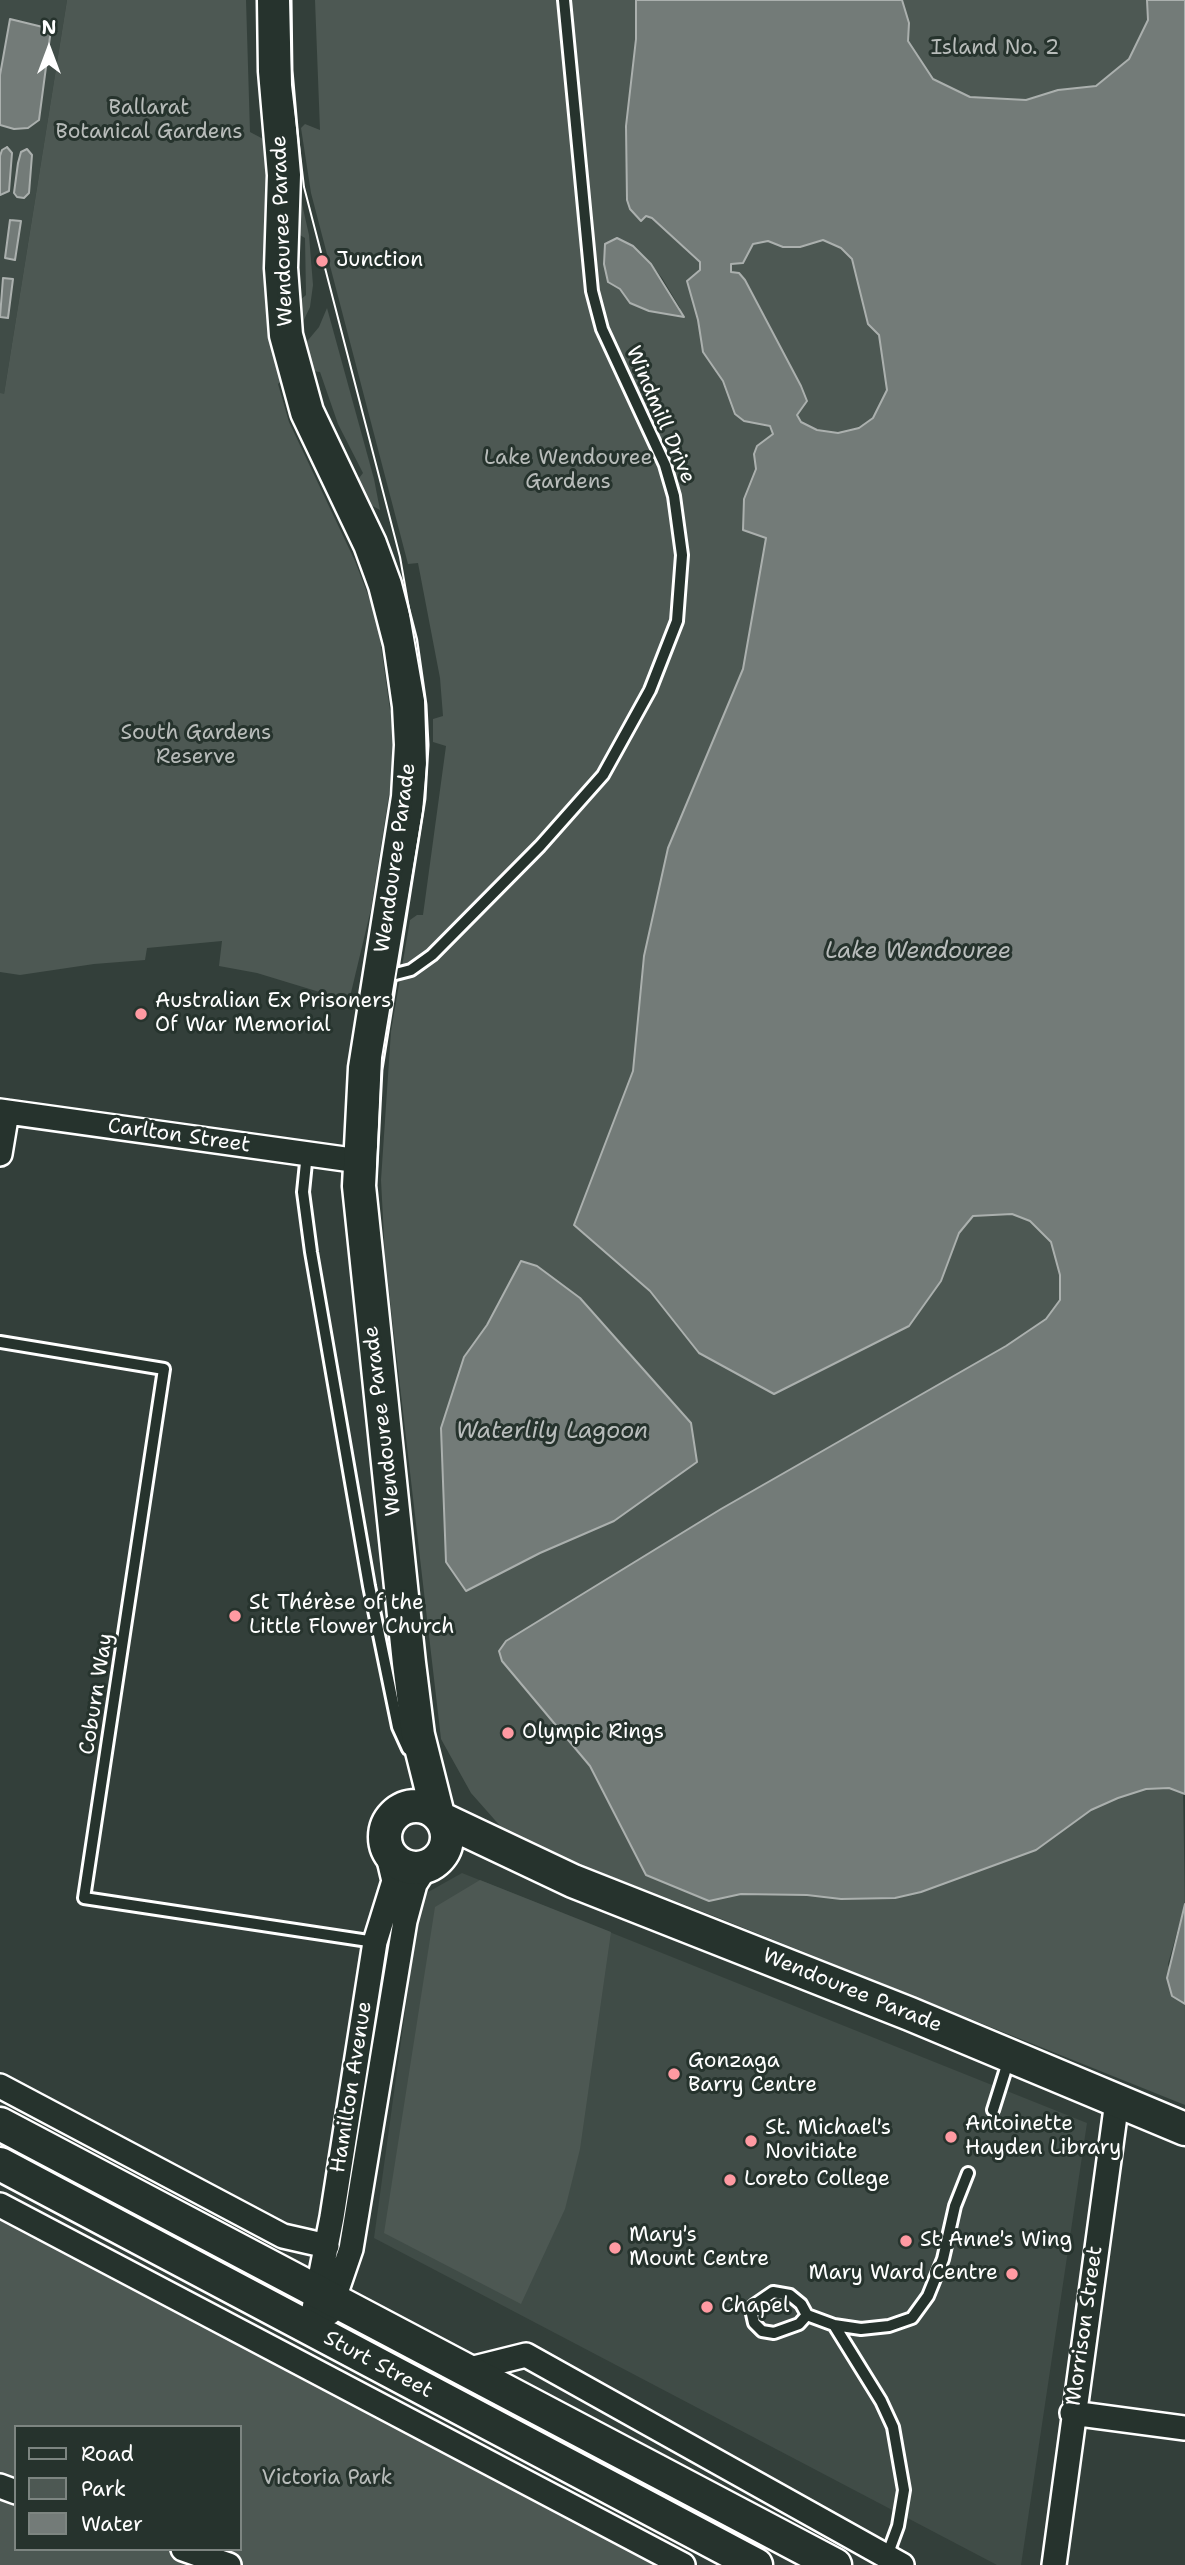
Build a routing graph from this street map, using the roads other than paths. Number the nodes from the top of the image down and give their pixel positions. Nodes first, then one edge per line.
1 (274, 0) edge
2 (564, 0) edge
3 (378, 979) junction
4 (3, 1111) edge
5 (307, 1153) junction
6 (0, 1154) edge
7 (359, 1161) junction
8 (0, 1342) edge
9 (415, 1748) junction
10 (395, 1814) junction
11 (440, 1817) junction
12 (386, 1847) junction
13 (518, 1856) junction
14 (428, 1867) junction
15 (375, 1942) junction
16 (1010, 2056) junction
17 (0, 2086) edge
18 (1117, 2101) junction
19 (993, 2110) dead end
20 (0, 2124) edge
21 (1185, 2129) edge
22 (0, 2164) edge
23 (968, 2173) dead end
24 (0, 2205) edge
25 (327, 2246) junction
26 (326, 2296) junction
27 (807, 2315) junction
28 (834, 2325) junction
29 (315, 2332) junction
30 (466, 2370) junction
31 (1072, 2413) junction
32 (1185, 2428) edge
33 (547, 2456) junction
34 (529, 2483) junction
35 (189, 2551) edge
36 (895, 2560) edge
37 (1053, 2561) edge
38 (229, 2565) edge
39 (683, 2565) edge
40 (756, 2565) edge
41 (835, 2565) edge

1 - 3 street, Wendouree Parade
2 - 3 lane, Windmill Drive
3 - 7 street, Wendouree Parade
4 - 5 street, Carlton Street
4 - 6 street
5 - 7 street, Carlton Street
5 - 9 lane, Wendouree Parade
7 - 9 street, Wendouree Parade
8 - 15 lane, Coburn Way
9 - 10 street, Wendouree Parade
9 - 11 street, Wendouree Parade
10 - 11 street
10 - 12 street
11 - 13 street, Wendouree Parade
11 - 14 street
12 - 14 street
12 - 15 street, Hamilton Avenue
13 - 14 street, Wendouree Parade
13 - 16 street, Wendouree Parade
14 - 26 street, Hamilton Avenue
15 - 25 street, Hamilton Avenue
16 - 18 street, Wendouree Parade
16 - 19 lane
17 - 25 street
18 - 21 street, Wendouree Parade
18 - 31 street, Morrison Street
20 - 26 street, Sturt Street
22 - 29 street, Sturt Street
23 - 28 lane
24 - 34 street, Sturt Street
25 - 26 street, Hamilton Avenue
26 - 29 street, Hamilton Avenue
26 - 30 street, Sturt Street
27 - 27 lane
27 - 28 lane
28 - 36 lane
29 - 33 street, Sturt Street
30 - 36 street
30 - 41 street, Sturt Street
31 - 32 street
31 - 37 street, Morrison Street
33 - 34 street
33 - 40 street, Sturt Street
34 - 39 street, Sturt Street
35 - 38 street

